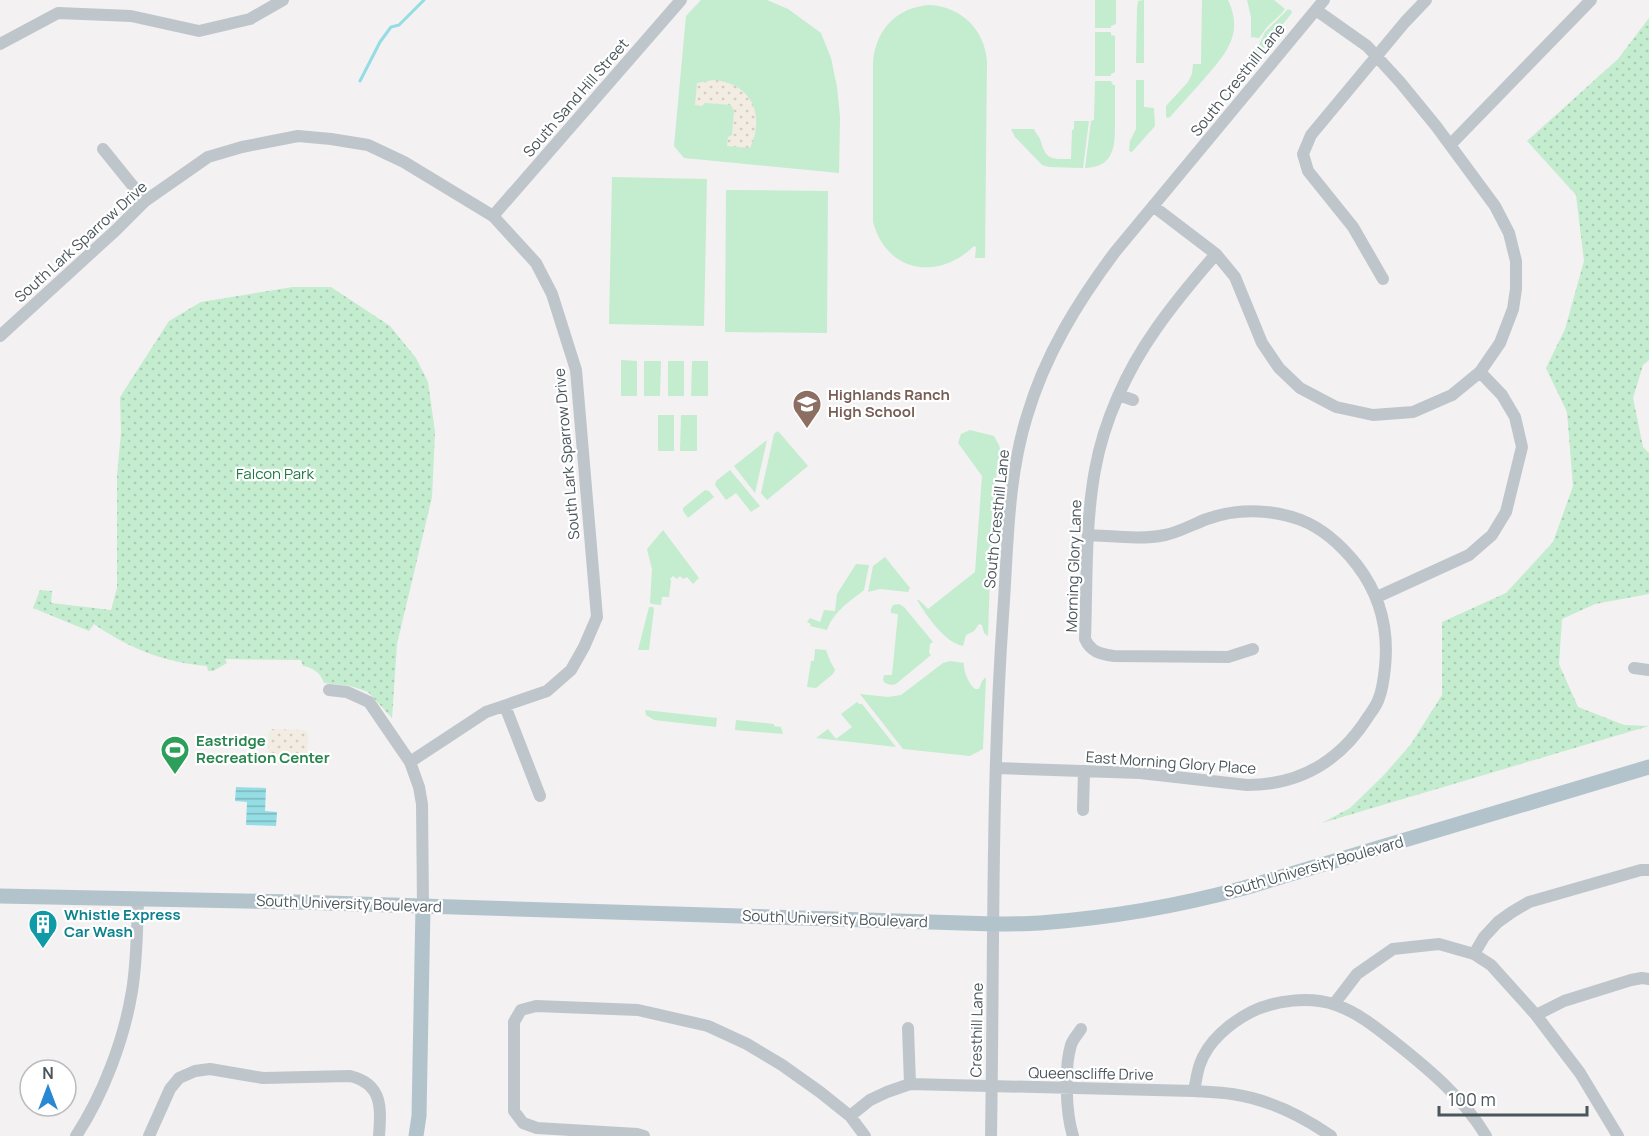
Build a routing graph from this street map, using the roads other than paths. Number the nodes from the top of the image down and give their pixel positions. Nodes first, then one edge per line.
1 (58, 0) edge
2 (283, 0) edge
3 (681, 0) edge
4 (1426, 0) edge
5 (1591, 0) edge
6 (1320, 5) edge
7 (58, 13) junction
8 (0, 44) edge
9 (1376, 57) junction
10 (1450, 145) junction
11 (103, 149) dead end
12 (145, 201) junction
13 (1153, 206) junction
14 (493, 216) junction
15 (1216, 254) junction
16 (1383, 279) dead end
17 (0, 336) edge
18 (1480, 372) junction
19 (1119, 395) junction
20 (1134, 400) dead end
21 (1088, 535) junction
22 (1377, 597) junction
23 (1253, 649) dead end
24 (1634, 668) dead end
25 (1649, 670) edge
26 (329, 690) dead end
27 (505, 706) junction
28 (410, 762) junction
29 (1649, 767) edge
30 (997, 768) junction
31 (1084, 771) junction
32 (540, 796) dead end
33 (1083, 810) dead end
34 (1649, 870) edge
35 (0, 896) edge
36 (138, 900) junction
37 (423, 906) junction
38 (994, 924) junction
39 (1474, 954) junction
40 (1649, 979) edge
41 (1334, 1004) junction
42 (1536, 1015) junction
43 (908, 1028) dead end
44 (1081, 1029) dead end
45 (910, 1084) junction
46 (992, 1087) junction
47 (1068, 1088) junction
48 (1194, 1091) junction
49 (850, 1116) junction
50 (537, 1132) edge
51 (76, 1136) edge
52 (149, 1136) edge
53 (379, 1136) edge
54 (416, 1136) edge
55 (644, 1136) edge
56 (865, 1136) edge
57 (991, 1136) edge
58 (1073, 1136) edge
59 (1331, 1136) edge
60 (1486, 1136) edge
61 (1618, 1136) edge

1 - 7 street
2 - 7 street
3 - 14 street, South Sand Hill Street
4 - 9 street
5 - 10 street
6 - 9 street
6 - 13 street, South Cresthill Lane
7 - 8 street
9 - 10 street
9 - 16 street
10 - 18 street
11 - 12 street
12 - 14 street, South Lark Sparrow Drive
12 - 17 street, South Lark Sparrow Drive
13 - 15 street
13 - 30 street, South Cresthill Lane
14 - 27 street, South Lark Sparrow Drive
15 - 18 street
15 - 19 street, Morning Glory Lane
18 - 22 street
19 - 20 street
19 - 21 street, Morning Glory Lane
21 - 22 street, East Morning Glory Place
21 - 23 street, Morning Glory Lane
22 - 31 street, East Morning Glory Place
24 - 25 street
26 - 28 street
27 - 28 street, South Lark Sparrow Drive
27 - 32 street
28 - 37 street
29 - 38 main road, South University Boulevard
30 - 31 street, East Morning Glory Place
30 - 38 street, South Cresthill Lane
31 - 33 street
34 - 39 street
35 - 36 main road, South University Boulevard
36 - 37 main road, South University Boulevard
36 - 51 street
37 - 38 main road, South University Boulevard
37 - 54 main road
38 - 46 street, Cresthill Lane
39 - 41 street
39 - 42 street
40 - 42 street
41 - 48 street
41 - 60 street
42 - 61 street
43 - 45 street
44 - 47 street
45 - 46 street, Queenscliffe Drive
45 - 49 street, Queenscliffe Drive
46 - 47 street, Queenscliffe Drive
46 - 57 street, Cresthill Lane
47 - 48 street, Queenscliffe Drive
47 - 58 street
48 - 59 street, Queenscliffe Drive
49 - 50 street
49 - 56 street
50 - 55 street
52 - 53 street

